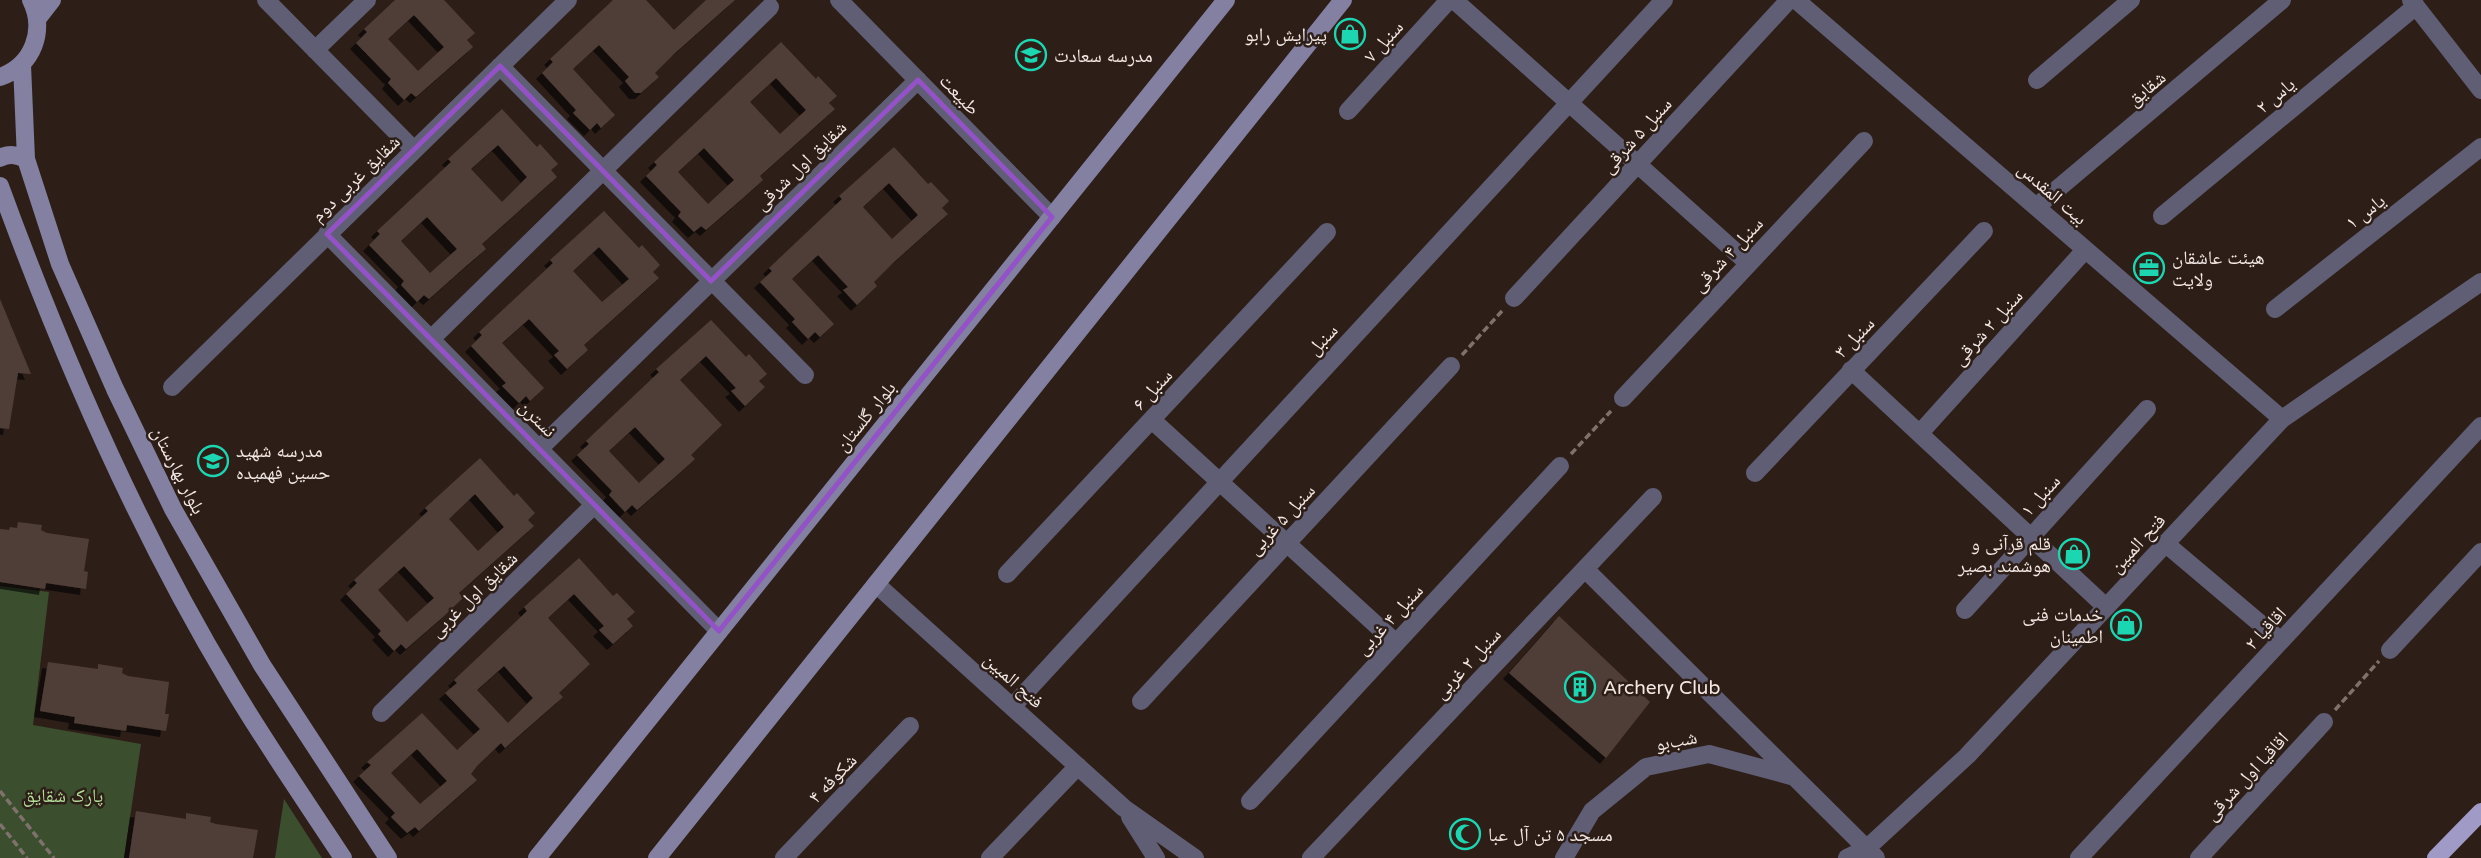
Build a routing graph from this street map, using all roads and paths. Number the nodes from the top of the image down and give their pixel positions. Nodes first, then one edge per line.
1 (31, 0) edge
2 (52, 0) edge
3 (266, 0) edge
4 (367, 0) edge
5 (568, 0) edge
6 (839, 0) edge
7 (1226, 0) edge
8 (1343, 0) edge
9 (1452, 0) edge
10 (1664, 0) edge
11 (1789, 0) edge
12 (1796, 0) edge
13 (2131, 0) edge
14 (2282, 0) edge
15 (2413, 3) edge
16 (770, 7) dead end
17 (38, 18) junction
18 (315, 50) junction
19 (22, 65) junction
20 (500, 66) junction
21 (0, 77) edge
22 (918, 80) junction
23 (2037, 80) dead end
24 (2481, 90) edge
25 (1569, 103) junction
26 (1348, 111) dead end
27 (1864, 141) dead end
28 (2481, 147) edge
29 (414, 150) junction
30 (0, 158) edge
31 (26, 159) junction
32 (1638, 165) junction
33 (603, 170) junction
34 (0, 186) edge
35 (2036, 207) junction
36 (1052, 216) junction
37 (2162, 216) dead end
38 (1984, 231) dead end
39 (1327, 232) dead end
40 (327, 234) junction
41 (2085, 250) junction
42 (1748, 263) junction
43 (711, 281) junction
44 (2481, 282) edge
45 (1514, 298) joint
46 (2275, 309) dead end
47 (431, 339) junction
48 (1451, 366) joint
49 (1851, 370) junction
50 (805, 375) dead end
51 (172, 387) dead end
52 (1623, 398) joint
53 (2147, 409) dead end
54 (1152, 419) junction
55 (2282, 419) junction
56 (2481, 426) edge
57 (1920, 433) junction
58 (539, 449) junction
59 (1560, 466) joint
60 (1755, 473) dead end
61 (1220, 482) junction
62 (1653, 497) dead end
63 (594, 505) junction
64 (2031, 537) junction
65 (2165, 543) junction
66 (1287, 544) junction
67 (2481, 552) edge
68 (1585, 569) junction
69 (1007, 574) dead end
70 (876, 584) junction
71 (2106, 607) junction
72 (1965, 610) dead end
73 (719, 631) junction
74 (2281, 641) junction
75 (1396, 643) junction
76 (2390, 650) joint
77 (1141, 701) dead end
78 (1012, 707) junction
79 (381, 713) dead end
80 (2324, 722) joint
81 (910, 726) dead end
82 (1078, 766) junction
83 (1794, 777) junction
84 (0, 791) edge
85 (1250, 801) dead end
86 (1124, 808) junction
87 (2481, 811) edge
88 (0, 824) edge
89 (1871, 853) edge
90 (27, 858) edge
91 (54, 858) edge
92 (343, 858) edge
93 (388, 858) edge
94 (537, 858) edge
95 (657, 858) edge
96 (784, 858) edge
97 (990, 858) edge
98 (1156, 858) edge
99 (1195, 858) edge
100 (1311, 858) edge
101 (1564, 858) edge
102 (1847, 858) edge
103 (2079, 858) edge
104 (2199, 858) edge
105 (2436, 858) edge

1 - 17 main road
2 - 17 main road
3 - 18 street
4 - 18 street
5 - 20 street, شقایق غربی دوم
6 - 22 street, طبیعت
7 - 36 main road, بلوار گلستان
8 - 70 main road
9 - 25 street
9 - 26 street, سنبل ۷
10 - 25 street, سنبل
11 - 32 street, سنبل ۵ شرقی
12 - 35 street, بیت المقدس
13 - 23 street
14 - 35 street, شقایق
15 - 24 street
15 - 37 street, یاس ۲
16 - 33 street
17 - 19 main road
18 - 29 street
19 - 21 main road
19 - 31 main road, بلوار بهارستان
20 - 29 street, شقایق غربی دوم
20 - 33 street
22 - 36 street, طبیعت
22 - 43 street, شقایق اول شرقی
25 - 32 street
25 - 61 street, سنبل
27 - 42 street, سنبل ۴ شرقی
28 - 46 street, یاس ۱
29 - 40 street, شقایق غربی دوم
30 - 31 main road
31 - 93 main road, بلوار بهارستان
32 - 42 street
32 - 45 street, سنبل ۵ شرقی
33 - 43 street
33 - 47 street
34 - 92 main road
35 - 41 street, بیت المقدس
36 - 73 main road, بلوار گلستان
38 - 49 street, سنبل ۳
39 - 54 street, سنبل ۶
40 - 47 street, نسترن
40 - 51 street, شقایق غربی دوم
41 - 55 street, بیت المقدس
41 - 57 street, سنبل ۲ شرقی
42 - 52 street, سنبل ۴ شرقی
43 - 50 street
43 - 58 street
44 - 55 street, فتح المبین
45 - 48 path
47 - 58 street, نسترن
48 - 66 street, سنبل ۵ غربی
49 - 57 street
49 - 60 street, سنبل ۳
52 - 59 path
53 - 64 street, سنبل ۱
54 - 61 street
54 - 69 street, سنبل ۶
55 - 65 street, فتح المبین
56 - 74 street, اقاقیا ۲
57 - 64 street
58 - 63 street, نسترن
59 - 75 street, سنبل ۴ غربی
61 - 66 street
61 - 78 street, سنبل
62 - 68 street, سنبل ۲ غربی
63 - 73 street, نسترن
63 - 79 street, شقایق اول غربی
64 - 71 street
64 - 72 street, سنبل ۱
65 - 71 street, فتح المبین
65 - 74 street
66 - 75 street
66 - 77 street, سنبل ۵ غربی
67 - 76 street
68 - 83 street
68 - 100 street, سنبل ۲ غربی
70 - 78 street, فتح المبین
70 - 95 main road
71 - 89 street, فتح المبین
73 - 94 main road, بلوار گلستان
74 - 103 street, اقاقیا ۲
75 - 85 street, سنبل ۴ غربی
76 - 80 path
78 - 82 street, فتح المبین
80 - 104 street, اقاقیا اول شرقی
81 - 96 street, شکوفه ۴
82 - 86 street, فتح المبین
82 - 97 street
83 - 89 street
83 - 101 street, شب‌بو
84 - 91 path
86 - 98 street
86 - 99 street
87 - 105 main road
88 - 90 path
89 - 102 street, فتح المبین

